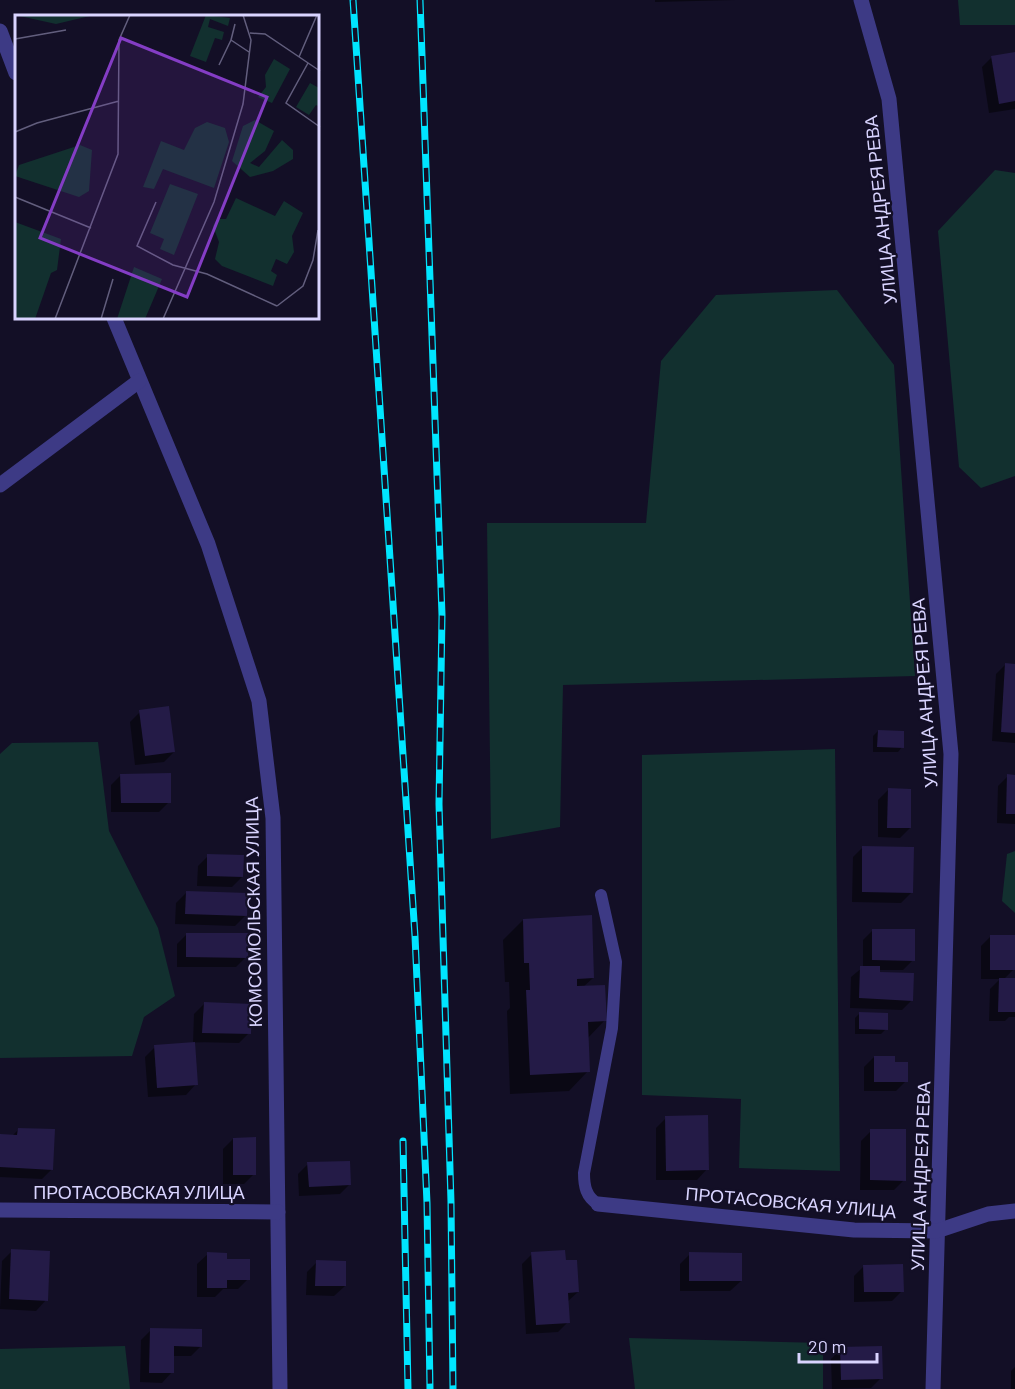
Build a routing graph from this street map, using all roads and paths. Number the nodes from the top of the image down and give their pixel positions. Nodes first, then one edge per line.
1 (861, 0) edge
2 (0, 32) edge
3 (15, 70) edge
4 (115, 320) edge
5 (140, 381) junction
6 (0, 485) edge
7 (601, 895) dead end
8 (598, 1204) joint
9 (0, 1210) edge
10 (1015, 1211) edge
11 (278, 1212) junction
12 (937, 1231) junction
13 (280, 1389) edge
14 (933, 1389) edge

1 - 12 street, УЛИЦА АНДРЕЯ РЕВА
2 - 3 street
4 - 5 street, КОМСОМОЛЬСКАЯ УЛИЦА
5 - 6 street
5 - 11 street, КОМСОМОЛЬСКАЯ УЛИЦА
7 - 8 lane
8 - 12 street, ПРОТАСОВСКАЯ УЛИЦА
9 - 11 street, ПРОТАСОВСКАЯ УЛИЦА
10 - 12 street, ПРОТАСОВСКАЯ УЛИЦА
11 - 13 street, КОМСОМОЛЬСКАЯ УЛИЦА
12 - 14 street, УЛИЦА АНДРЕЯ РЕВА

